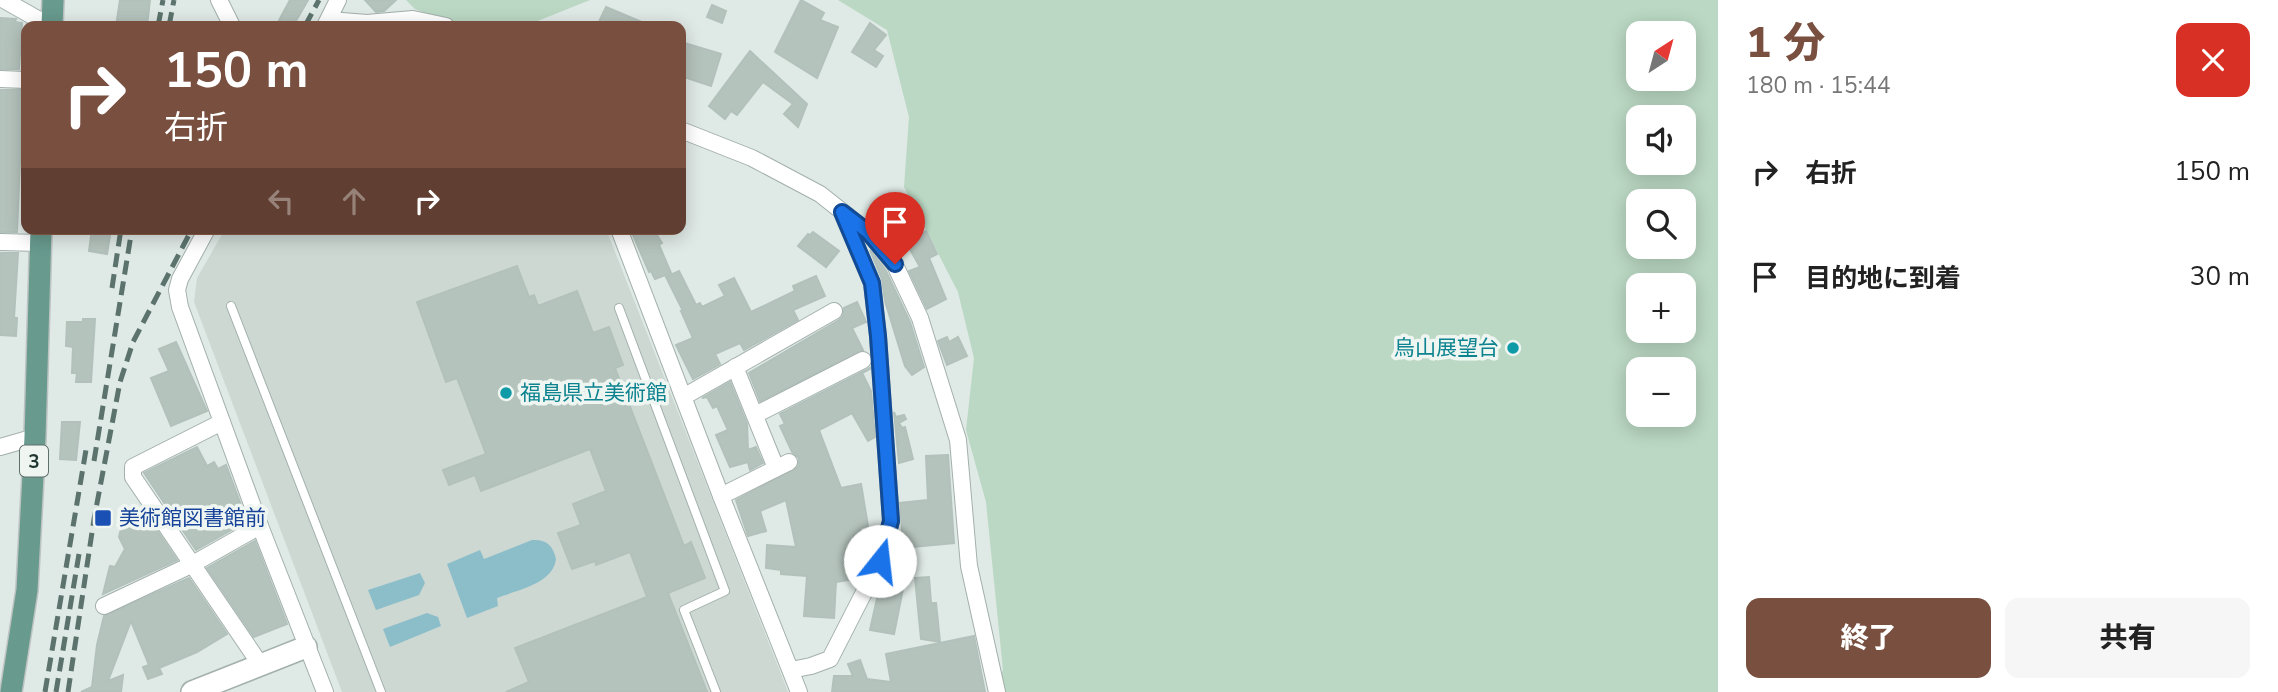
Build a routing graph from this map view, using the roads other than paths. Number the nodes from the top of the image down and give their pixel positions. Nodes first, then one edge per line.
1 (4, 0) edge
2 (53, 0) edge
3 (219, 0) edge
4 (338, 0) edge
5 (42, 21) edge
6 (51, 21) edge
7 (230, 21) edge
8 (328, 21) edge
9 (390, 21) edge
10 (418, 21) edge
11 (0, 79) edge
12 (21, 80) edge
13 (686, 132) edge
14 (842, 212) junction
15 (205, 235) edge
16 (621, 235) edge
17 (41, 236) edge
18 (0, 242) edge
19 (231, 306) dead end
20 (619, 308) dead end
21 (834, 312) dead end
22 (863, 360) dead end
23 (735, 367) junction
24 (685, 396) junction
25 (755, 415) junction
26 (222, 422) junction
27 (35, 438) junction
28 (0, 447) edge
29 (721, 496) junction
30 (260, 526) junction
31 (191, 565) junction
32 (104, 606) dead end
33 (306, 647) junction
34 (260, 664) junction
35 (791, 670) junction
36 (8, 684) edge
37 (192, 692) edge
38 (325, 692) edge
39 (381, 692) edge
40 (716, 692) edge
41 (799, 692) edge
42 (997, 692) edge

1 - 5 street
2 - 6 main road
3 - 7 street
4 - 8 street
9 - 10 street
11 - 12 street
13 - 14 street
14 - 35 street
14 - 42 street
15 - 26 street
16 - 24 street
17 - 18 street
17 - 27 main road, 3 / 3
19 - 39 lane
20 - 40 lane
21 - 23 street
22 - 25 street
23 - 24 street
23 - 25 street
24 - 29 street
25 - 29 street
26 - 30 street
26 - 31 street
27 - 28 street
27 - 36 main road, 3 / 3
29 - 35 street
30 - 31 street
30 - 33 street
31 - 32 street
31 - 34 street
33 - 34 street
33 - 38 street
34 - 37 street
35 - 41 street

